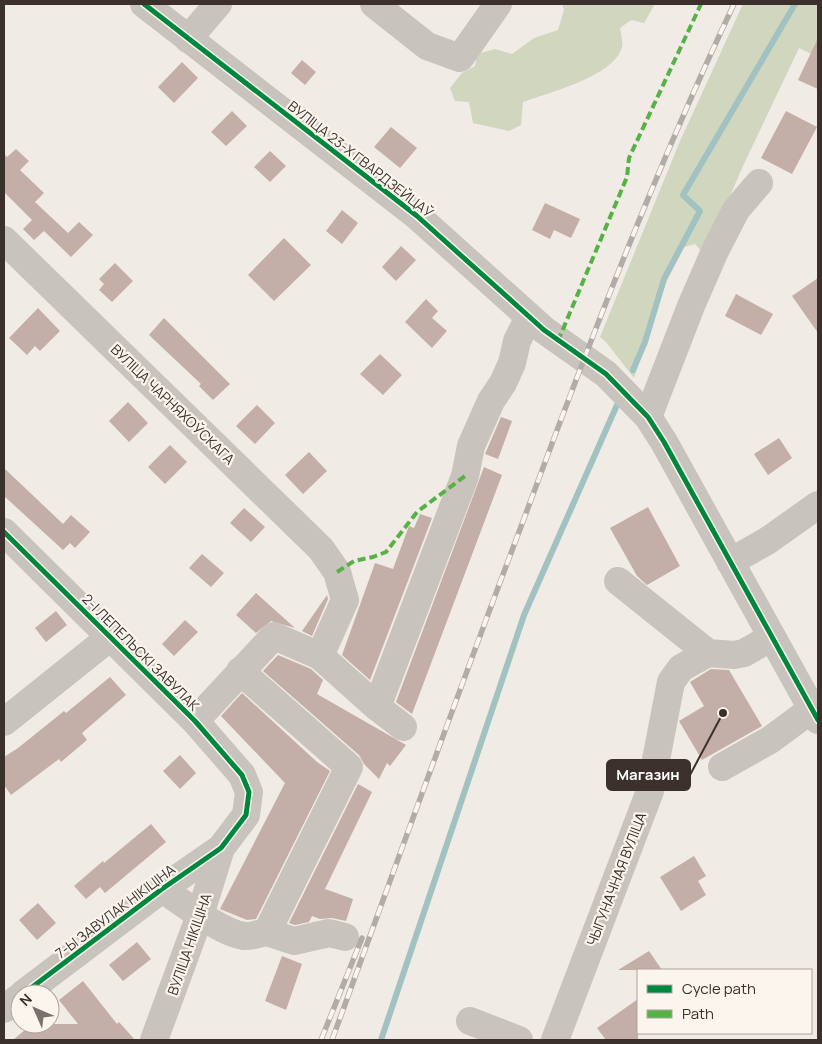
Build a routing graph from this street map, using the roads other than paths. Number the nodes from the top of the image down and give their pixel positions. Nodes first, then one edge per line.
1 (144, 4) edge
2 (218, 4) edge
3 (374, 4) edge
4 (498, 4) edge
5 (188, 39) junction
6 (759, 183) dead end
7 (4, 240) edge
8 (529, 317) junction
9 (648, 417) junction
10 (818, 505) edge
11 (4, 532) edge
12 (730, 562) junction
13 (618, 581) dead end
14 (772, 637) junction
15 (110, 638) junction
16 (708, 653) junction
17 (320, 656) junction
18 (240, 671) junction
19 (377, 708) junction
20 (815, 714) edge
21 (195, 721) junction
22 (4, 722) edge
23 (403, 727) dead end
24 (722, 767) dead end
25 (221, 848) junction
26 (162, 888) junction
27 (200, 915) junction
28 (267, 932) junction
29 (345, 937) dead end
30 (36, 984) edge
31 (470, 1021) dead end
32 (154, 1040) edge
33 (520, 1040) edge
34 (555, 1040) edge

1 - 5 street, ВУЛІЦА 23-Х ГВАРДЗЕЙЦАЎ
2 - 5 street
3 - 4 street
5 - 8 street, ВУЛІЦА 23-Х ГВАРДЗЕЙЦАЎ
6 - 9 street
7 - 17 street, ВУЛІЦА ЧАРНЯХОЎСКАГА
8 - 9 street, ВУЛІЦА 23-Х ГВАРДЗЕЙЦАЎ
8 - 19 street
9 - 12 street, ВУЛІЦА 23-Х ГВАРДЗЕЙЦАЎ
10 - 12 street
11 - 15 street, 2-І ЛЕПЕЛЬСКІ ЗАВУЛАК
12 - 14 street, ВУЛІЦА 23-Х ГВАРДЗЕЙЦАЎ
13 - 16 street
14 - 16 street
14 - 20 street, ВУЛІЦА 23-Х ГВАРДЗЕЙЦАЎ
15 - 21 street, 2-І ЛЕПЕЛЬСКІ ЗАВУЛАК
15 - 22 street
16 - 34 street, ЧЫГУНАЧНАЯ ВУЛІЦА
17 - 18 street
17 - 19 street
18 - 21 street
18 - 28 street
19 - 23 street
20 - 24 street
21 - 25 street, 2-І ЛЕПЕЛЬСКІ ЗАВУЛАК
25 - 26 street, 7-Ы ЗАВУЛАК НІКІЦІНА
25 - 27 street, ВУЛІЦА НІКІЦІНА
26 - 27 street
26 - 30 street, 7-Ы ЗАВУЛАК НІКІЦІНА
27 - 28 street
27 - 32 street, ВУЛІЦА НІКІЦІНА
28 - 29 street
31 - 33 street

